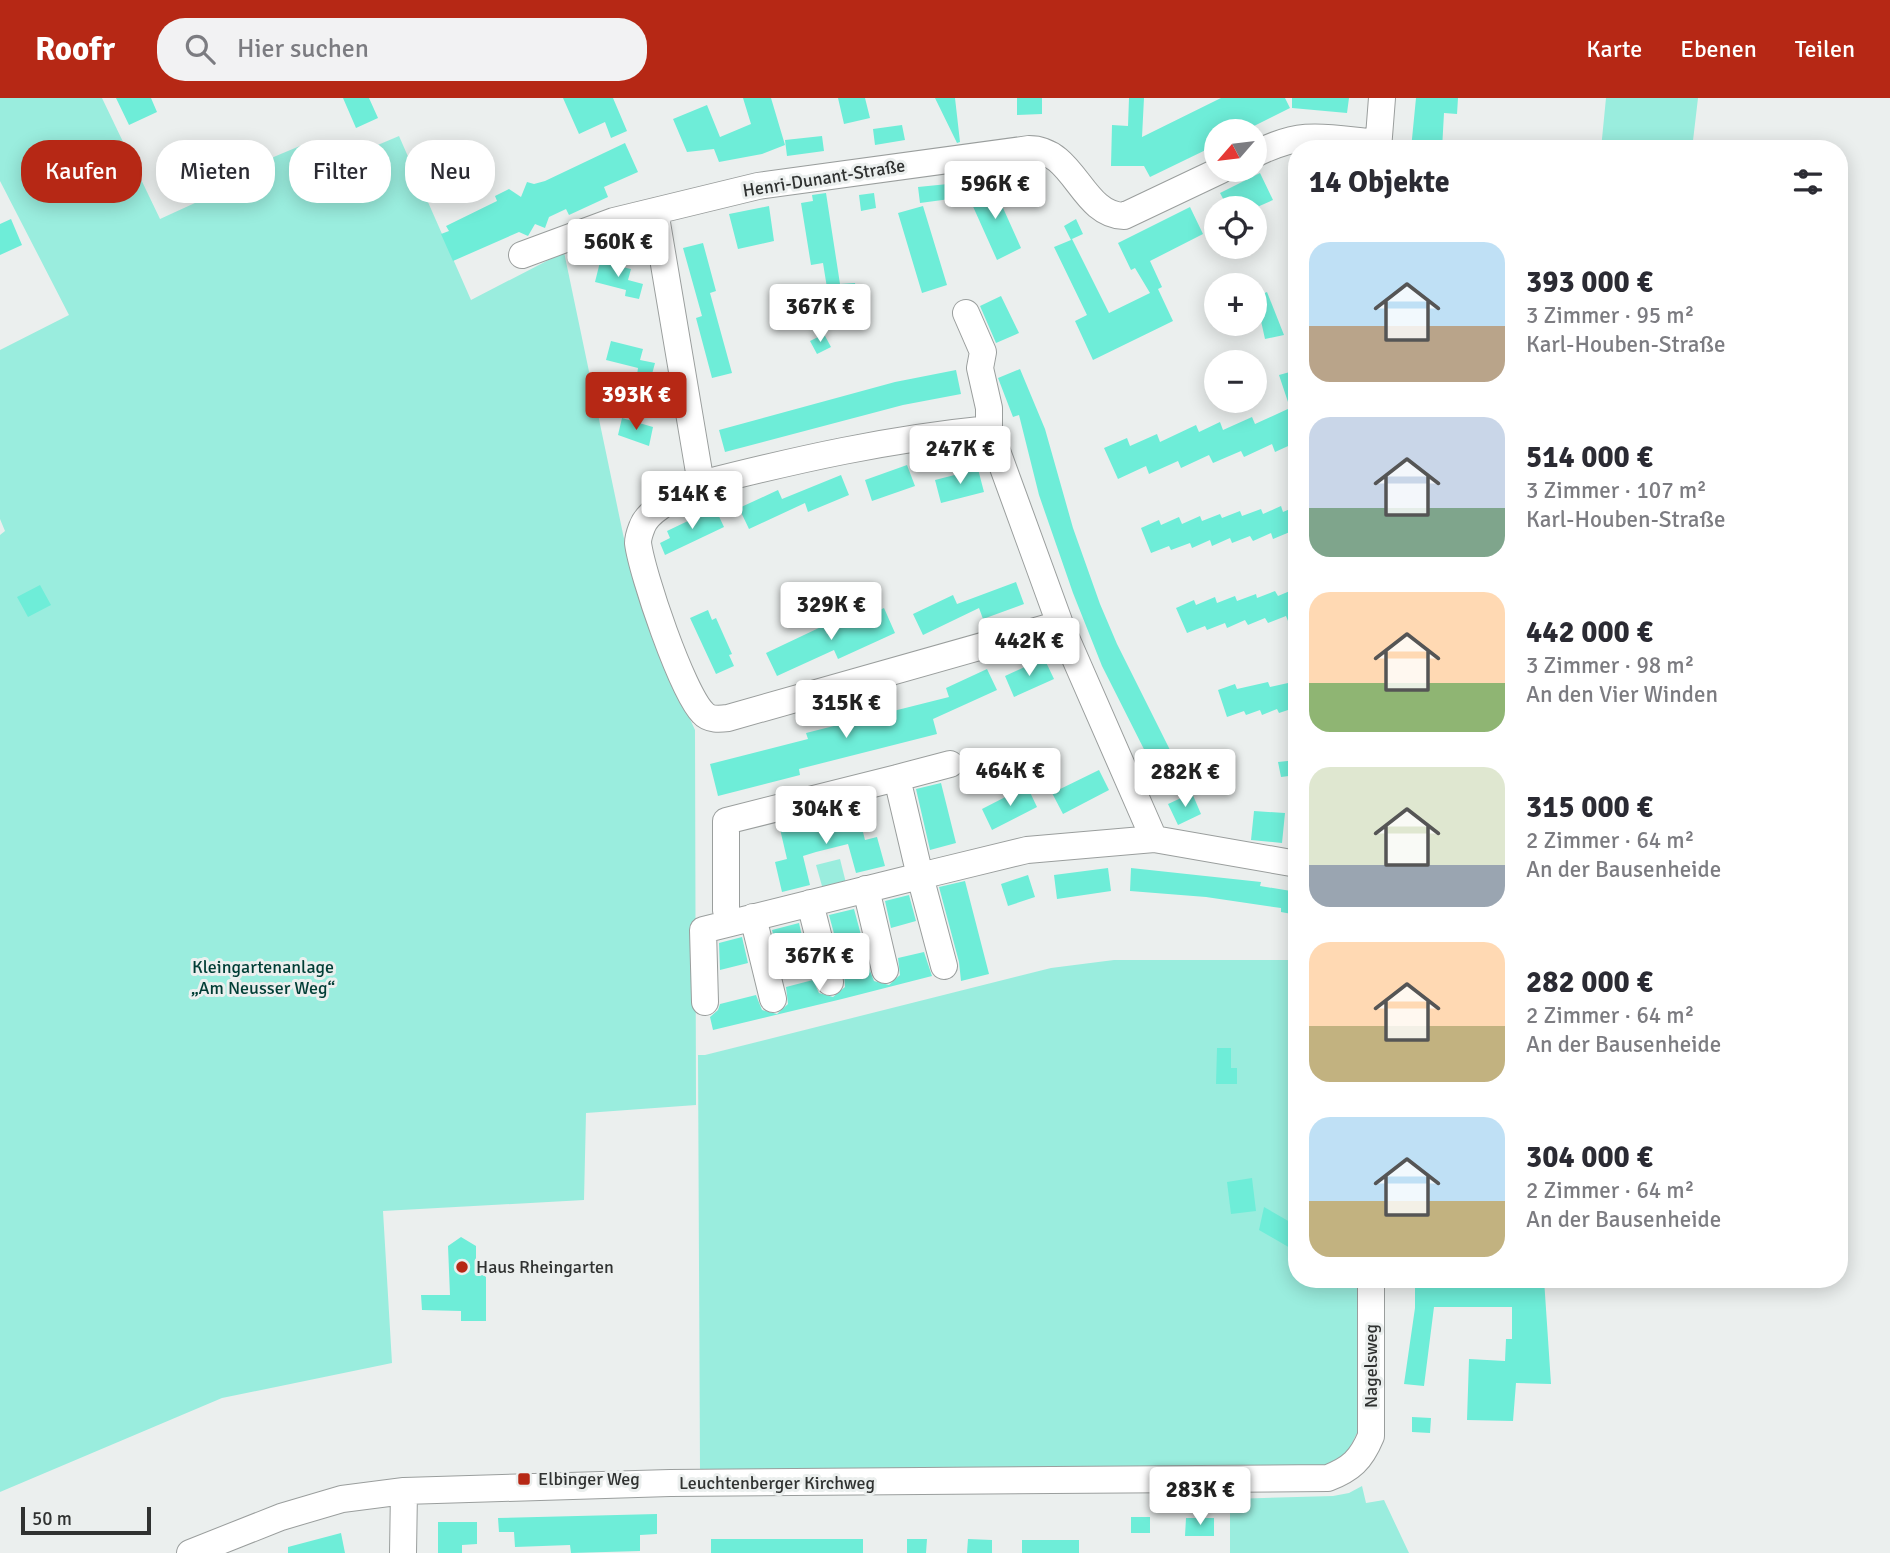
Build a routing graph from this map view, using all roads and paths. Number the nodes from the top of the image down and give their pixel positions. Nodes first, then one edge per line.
1 (1381, 98) edge
2 (1331, 140) edge
3 (1378, 140) edge
4 (1267, 148) edge
5 (1204, 178) edge
6 (655, 211) junction
7 (522, 255) dead end
8 (965, 313) dead end
9 (989, 429) junction
10 (701, 484) junction
11 (1060, 624) junction
12 (950, 764) dead end
13 (897, 778) junction
14 (1154, 839) junction
15 (1288, 862) edge
16 (920, 876) junction
17 (866, 890) junction
18 (810, 903) junction
19 (741, 920) junction
20 (944, 966) dead end
21 (885, 970) dead end
22 (830, 982) dead end
23 (773, 999) dead end
24 (705, 1002) dead end
25 (1371, 1288) edge
26 (1364, 1452) joint
27 (404, 1491) junction
28 (190, 1553) edge
29 (403, 1553) edge

1 - 3 street
2 - 4 street
5 - 6 street, Henri-Dunant-Straße
6 - 7 street, Henri-Dunant-Straße
6 - 10 street
8 - 9 street
9 - 10 street
9 - 11 street
10 - 11 street
11 - 14 street
12 - 13 street
13 - 16 street
13 - 19 street
14 - 15 street
14 - 16 street
16 - 17 street
16 - 20 street
17 - 18 street
17 - 21 street
18 - 19 street
18 - 22 street
19 - 23 street
19 - 24 street
25 - 26 street, Nagelsweg
26 - 27 street, Leuchtenberger Kirchweg
27 - 28 street, Leuchtenberger Kirchweg
27 - 29 street

